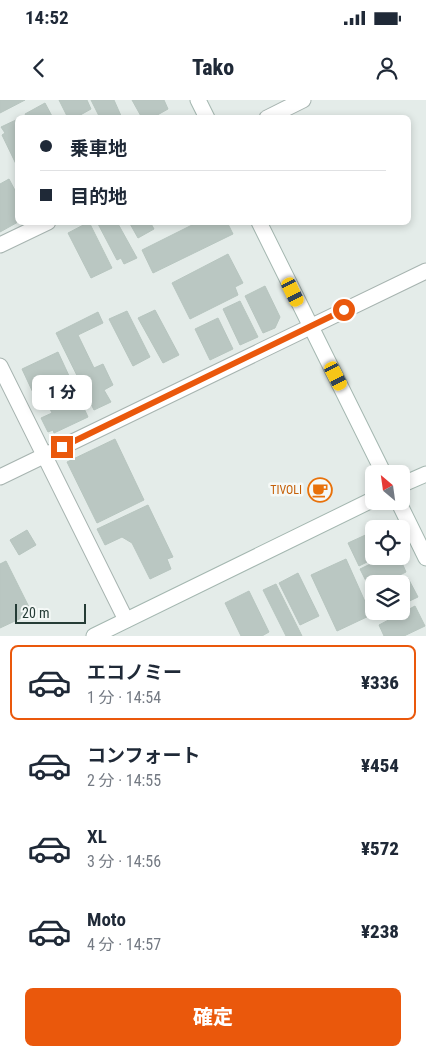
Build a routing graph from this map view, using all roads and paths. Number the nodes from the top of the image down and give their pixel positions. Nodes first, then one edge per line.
1 (198, 100) edge
2 (302, 100) edge
3 (206, 115) edge
4 (273, 115) edge
5 (42, 225) edge
6 (260, 225) edge
7 (0, 245) edge
8 (426, 271) edge
9 (310, 326) junction
10 (0, 366) edge
11 (45, 455) junction
12 (380, 465) edge
13 (426, 474) edge
14 (0, 477) edge
15 (410, 482) edge
16 (365, 503) edge
17 (402, 510) edge
18 (426, 558) edge
19 (126, 620) junction
20 (94, 636) edge

1 - 3 street
2 - 4 street
5 - 7 street
6 - 9 street
8 - 9 street
9 - 11 street
9 - 12 street
10 - 11 street
11 - 14 street
11 - 19 street
13 - 15 street
16 - 19 street
17 - 18 street
19 - 20 street

